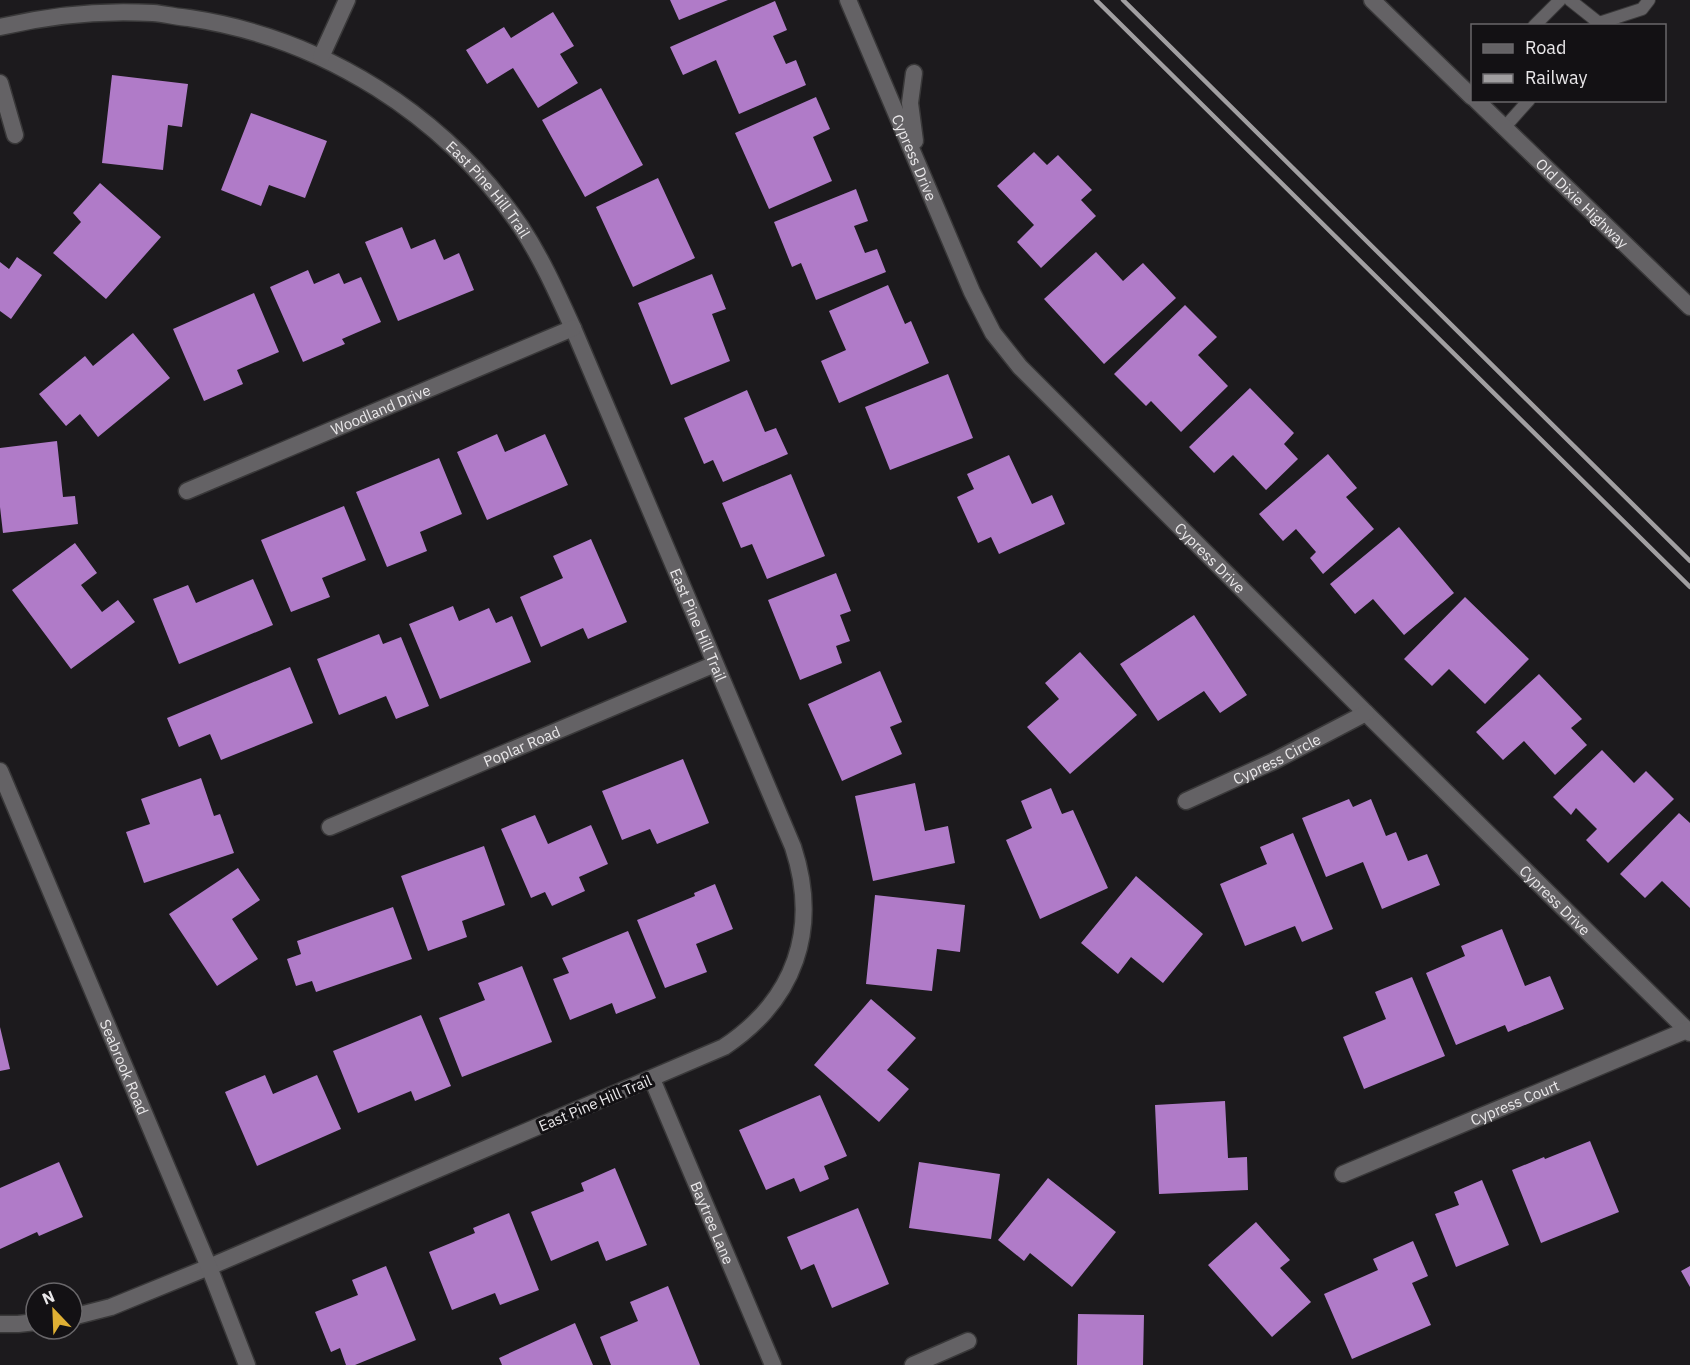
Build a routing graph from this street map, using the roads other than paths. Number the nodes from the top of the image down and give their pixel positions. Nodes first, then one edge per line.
1 (347, 0) edge
2 (848, 0) edge
3 (1372, 0) edge
4 (1560, 0) edge
5 (1570, 0) edge
6 (1649, 0) edge
7 (1536, 24) edge
8 (1598, 24) edge
9 (0, 27) edge
10 (321, 57) junction
11 (914, 74) dead end
12 (0, 83) edge
13 (1471, 93) edge
14 (1480, 102) edge
15 (1527, 102) edge
16 (1504, 128) junction
17 (15, 135) dead end
18 (923, 177) junction
19 (1690, 307) edge
20 (573, 328) junction
21 (187, 491) dead end
22 (715, 664) junction
23 (1366, 713) junction
24 (0, 771) edge
25 (1186, 801) dead end
26 (330, 827) dead end
27 (1688, 1031) edge
28 (652, 1079) junction
29 (1343, 1174) dead end
30 (209, 1267) junction
31 (84, 1314) edge
32 (24, 1323) edge
33 (0, 1324) edge
34 (968, 1341) dead end
35 (247, 1365) edge
36 (773, 1365) edge
37 (913, 1365) edge

1 - 10 street
2 - 18 street, Cypress Drive
3 - 13 street, Old Dixie Highway
4 - 7 lane
5 - 8 lane
6 - 8 lane
9 - 10 street, East Pine Hill Trail
10 - 20 street, East Pine Hill Trail
11 - 18 street
12 - 17 street
14 - 16 street, Old Dixie Highway
15 - 16 lane
16 - 19 street, Old Dixie Highway
18 - 23 street, Cypress Drive
20 - 21 street, Woodland Drive
20 - 22 street, East Pine Hill Trail
22 - 26 street, Poplar Road
22 - 28 street, East Pine Hill Trail
23 - 25 street, Cypress Circle
23 - 27 street, Cypress Drive
24 - 30 street, Seabrook Road
27 - 29 street, Cypress Court
28 - 30 street, East Pine Hill Trail
28 - 36 street, Baytree Lane
30 - 31 street, East Pine Hill Trail
30 - 35 street, Seabrook Road
32 - 33 street
34 - 37 street

